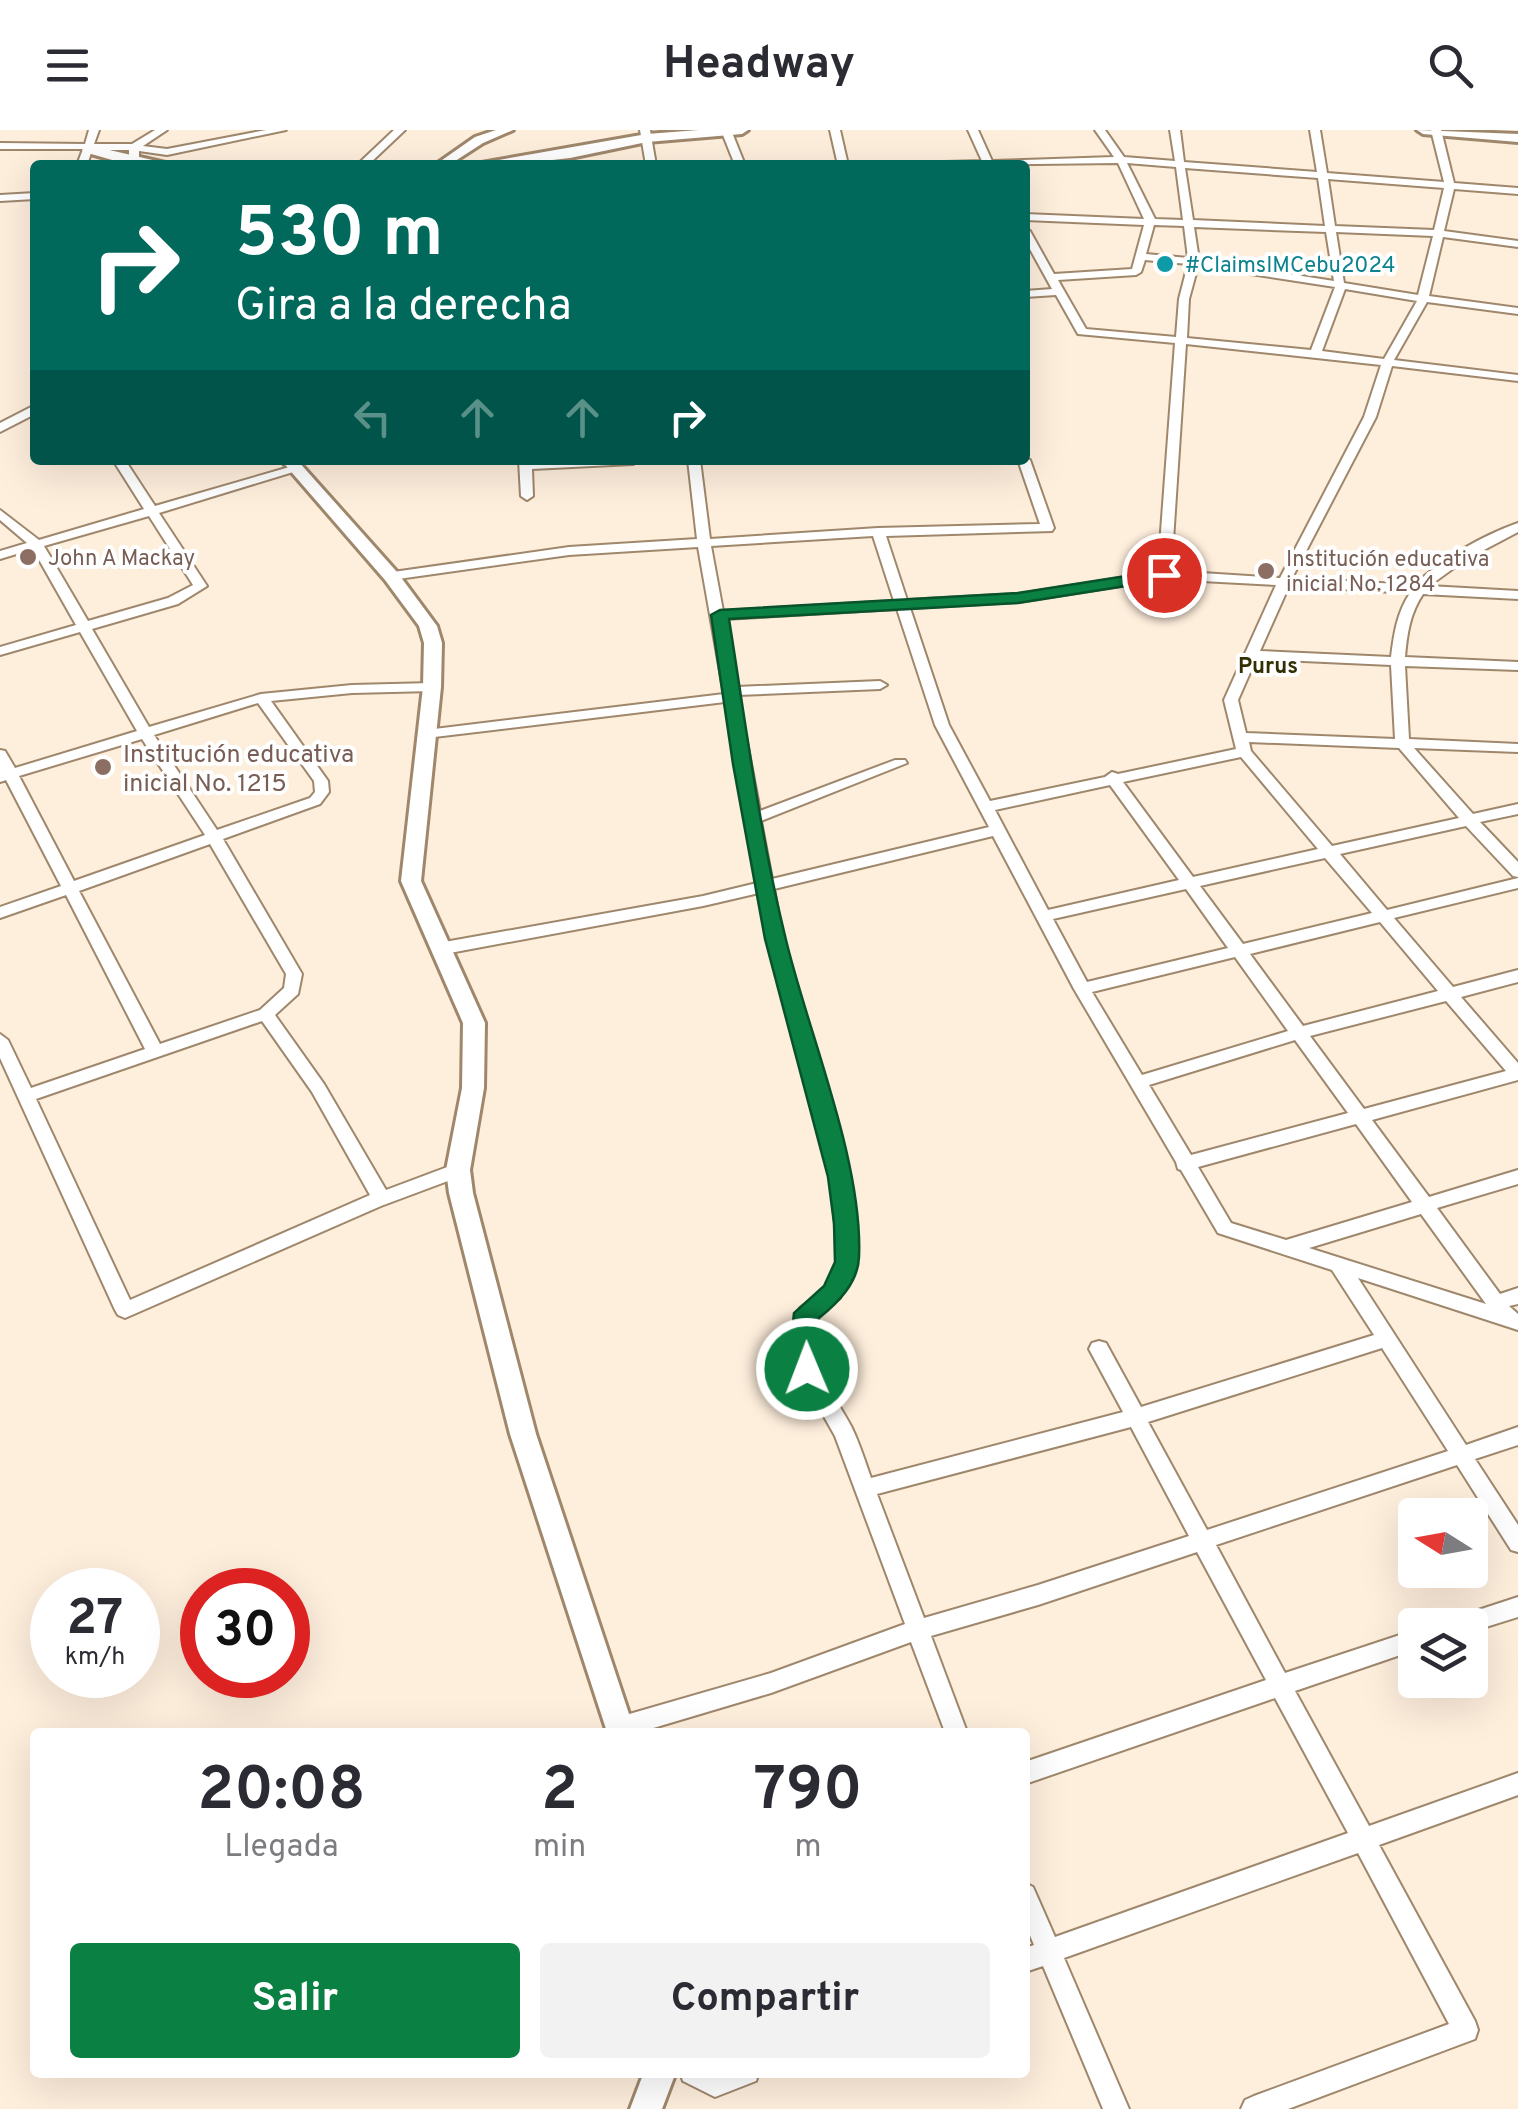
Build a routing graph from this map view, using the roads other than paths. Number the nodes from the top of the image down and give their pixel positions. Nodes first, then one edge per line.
1 (94, 130) edge
2 (162, 130) edge
3 (281, 130) edge
4 (400, 130) edge
5 (507, 130) edge
6 (742, 130) edge
7 (835, 130) edge
8 (972, 130) edge
9 (1100, 130) edge
10 (1175, 130) edge
11 (1315, 130) edge
12 (1432, 130) edge
13 (726, 131) edge
14 (646, 134) edge
15 (1518, 138) edge
16 (0, 146) edge
17 (134, 147) junction
18 (88, 149) junction
19 (84, 160) edge
20 (123, 160) edge
21 (136, 160) edge
22 (367, 160) edge
23 (449, 160) edge
24 (519, 160) edge
25 (650, 160) edge
26 (738, 160) edge
27 (842, 160) edge
28 (987, 160) edge
29 (1121, 160) junction
30 (1030, 162) edge
31 (1178, 163) junction
32 (1322, 174) junction
33 (1450, 185) junction
34 (1518, 191) edge
35 (30, 196) edge
36 (0, 198) edge
37 (1030, 217) edge
38 (1150, 220) junction
39 (1188, 223) junction
40 (1331, 230) junction
41 (1437, 234) junction
42 (1030, 239) edge
43 (1518, 244) edge
44 (1140, 256) junction
45 (1194, 261) junction
46 (1051, 276) junction
47 (1340, 288) junction
48 (1060, 292) junction
49 (1030, 294) edge
50 (1422, 300) junction
51 (1518, 311) edge
52 (1181, 340) junction
53 (1315, 355) junction
54 (1387, 363) junction
55 (1518, 378) edge
56 (30, 411) edge
57 (0, 428) edge
58 (122, 465) edge
59 (293, 465) edge
60 (525, 465) edge
61 (695, 465) edge
62 (1026, 465) edge
63 (527, 496) dead end
64 (152, 508) junction
65 (0, 514) edge
66 (1518, 527) edge
67 (878, 532) junction
68 (37, 544) junction
69 (704, 544) junction
70 (0, 555) edge
71 (1164, 575) junction
72 (391, 576) junction
73 (1283, 584) junction
74 (1414, 590) junction
75 (1518, 595) edge
76 (901, 604) junction
77 (720, 615) junction
78 (84, 628) junction
79 (0, 652) edge
80 (1249, 655) junction
81 (1396, 660) junction
82 (1518, 666) edge
83 (880, 685) dead end
84 (432, 687) junction
85 (732, 694) junction
86 (261, 698) junction
87 (145, 733) junction
88 (426, 734) junction
89 (1402, 743) junction
90 (1242, 744) junction
91 (1518, 748) edge
92 (0, 754) edge
93 (900, 762) dead end
94 (5, 775) edge
95 (1112, 777) junction
96 (986, 807) junction
97 (1518, 809) edge
98 (753, 819) junction
99 (1472, 819) junction
100 (998, 830) junction
101 (215, 839) junction
102 (1330, 850) junction
103 (1518, 872) edge
104 (1189, 882) junction
105 (1518, 883) edge
106 (766, 887) junction
107 (71, 889) junction
108 (0, 913) edge
109 (1044, 916) junction
110 (1385, 918) junction
111 (439, 949) junction
112 (1240, 952) junction
113 (1518, 976) edge
114 (1082, 989) junction
115 (1450, 994) junction
116 (266, 1014) junction
117 (1300, 1033) junction
118 (0, 1040) edge
119 (156, 1053) junction
120 (1518, 1074) edge
121 (1136, 1083) junction
122 (26, 1096) junction
123 (1362, 1117) junction
124 (1184, 1164) junction
125 (458, 1170) junction
126 (1518, 1177) edge
127 (381, 1198) junction
128 (1425, 1205) junction
129 (1286, 1247) junction
130 (1338, 1262) junction
131 (1518, 1296) edge
132 (1508, 1314) edge
133 (1385, 1340) junction
134 (1099, 1349) dead end
135 (1136, 1416) junction
136 (1518, 1436) edge
137 (1461, 1455) junction
138 (866, 1488) junction
139 (1200, 1539) junction
140 (1518, 1543) edge
141 (1518, 1608) edge
142 (1488, 1617) edge
143 (916, 1630) junction
144 (1398, 1645) edge
145 (1278, 1683) junction
146 (619, 1728) edge
147 (626, 1728) edge
148 (954, 1728) edge
149 (1030, 1772) edge
150 (1518, 1784) edge
151 (1362, 1838) junction
152 (1030, 1920) edge
153 (1037, 1954) edge
154 (658, 2078) edge
155 (704, 2078) edge
156 (731, 2078) edge
157 (646, 2109) edge
158 (1116, 2109) edge
159 (1254, 2109) edge

1 - 18 street
2 - 17 street
3 - 17 street
4 - 22 street
5 - 23 street
6 - 13 street
7 - 27 street
8 - 28 street
9 - 29 street
10 - 31 street
11 - 32 street
12 - 15 street
12 - 33 street
13 - 14 street
13 - 26 street
14 - 24 street
14 - 25 street
16 - 18 street
17 - 18 street
17 - 21 street
18 - 19 street
18 - 20 street
29 - 30 street
29 - 31 street
29 - 38 street
31 - 32 street
31 - 39 street
32 - 33 street
32 - 40 street
33 - 34 street
33 - 41 street
35 - 36 street
37 - 38 street
38 - 39 street
38 - 44 street
39 - 40 street
39 - 45 street
40 - 41 street
40 - 47 street
41 - 43 street
41 - 50 street
42 - 46 street
44 - 45 street
44 - 46 street
45 - 47 street
45 - 52 street
46 - 48 street
47 - 50 street
47 - 53 street
48 - 49 street
48 - 52 street
50 - 51 street
50 - 54 street
52 - 53 street
52 - 71 street
53 - 54 street
54 - 55 street
54 - 73 street
56 - 57 street
58 - 64 street
59 - 64 street
59 - 72 street
60 - 63 street
61 - 69 street
62 - 67 street
64 - 68 street
64 - 78 street
65 - 68 street
66 - 74 street
67 - 69 street
67 - 76 street
68 - 70 street
68 - 78 street
69 - 72 street
69 - 77 street
71 - 73 street
71 - 76 street
72 - 84 street
73 - 74 street
73 - 80 street
74 - 75 street
74 - 81 street
76 - 77 street
76 - 96 street
77 - 85 street
78 - 79 street
78 - 87 street
80 - 81 street
80 - 90 street
81 - 82 street
81 - 89 street
83 - 85 street
84 - 86 street
84 - 88 street
85 - 88 street
85 - 98 street
86 - 87 street
86 - 101 street
87 - 94 street
87 - 101 street
88 - 111 street
89 - 90 street
89 - 91 street
89 - 99 street
90 - 95 street
90 - 102 street
92 - 94 street
93 - 98 street
94 - 107 street
95 - 96 street
95 - 104 street
96 - 100 street
97 - 99 street
98 - 106 street
99 - 102 street
99 - 103 street
100 - 106 street
100 - 109 street
101 - 107 street
101 - 116 street
102 - 104 street
102 - 110 street
104 - 109 street
104 - 112 street
105 - 110 street
106 - 111 street
106 - 138 street
107 - 108 street
107 - 119 street
109 - 114 street
110 - 112 street
110 - 115 street
111 - 125 street
112 - 114 street
112 - 117 street
113 - 115 street
114 - 121 street
115 - 117 street
115 - 120 street
116 - 119 street
116 - 127 street
117 - 121 street
117 - 123 street
118 - 122 street
119 - 122 street
120 - 123 street
121 - 124 street
122 - 127 street
123 - 124 street
123 - 128 street
124 - 129 street
125 - 127 street
125 - 146 street
126 - 128 street
128 - 129 street
128 - 132 street
129 - 130 street
130 - 132 street
130 - 133 street
131 - 132 street
133 - 135 street
133 - 137 street
134 - 135 street
135 - 138 street
135 - 139 street
136 - 137 street
137 - 139 street
137 - 140 street
138 - 143 street
139 - 143 street
139 - 145 street
141 - 142 street
143 - 147 street
143 - 148 street
144 - 145 street
145 - 149 street
145 - 151 street
150 - 151 street
151 - 153 street
151 - 159 street
152 - 153 street
153 - 158 street
154 - 157 street
155 - 156 street

